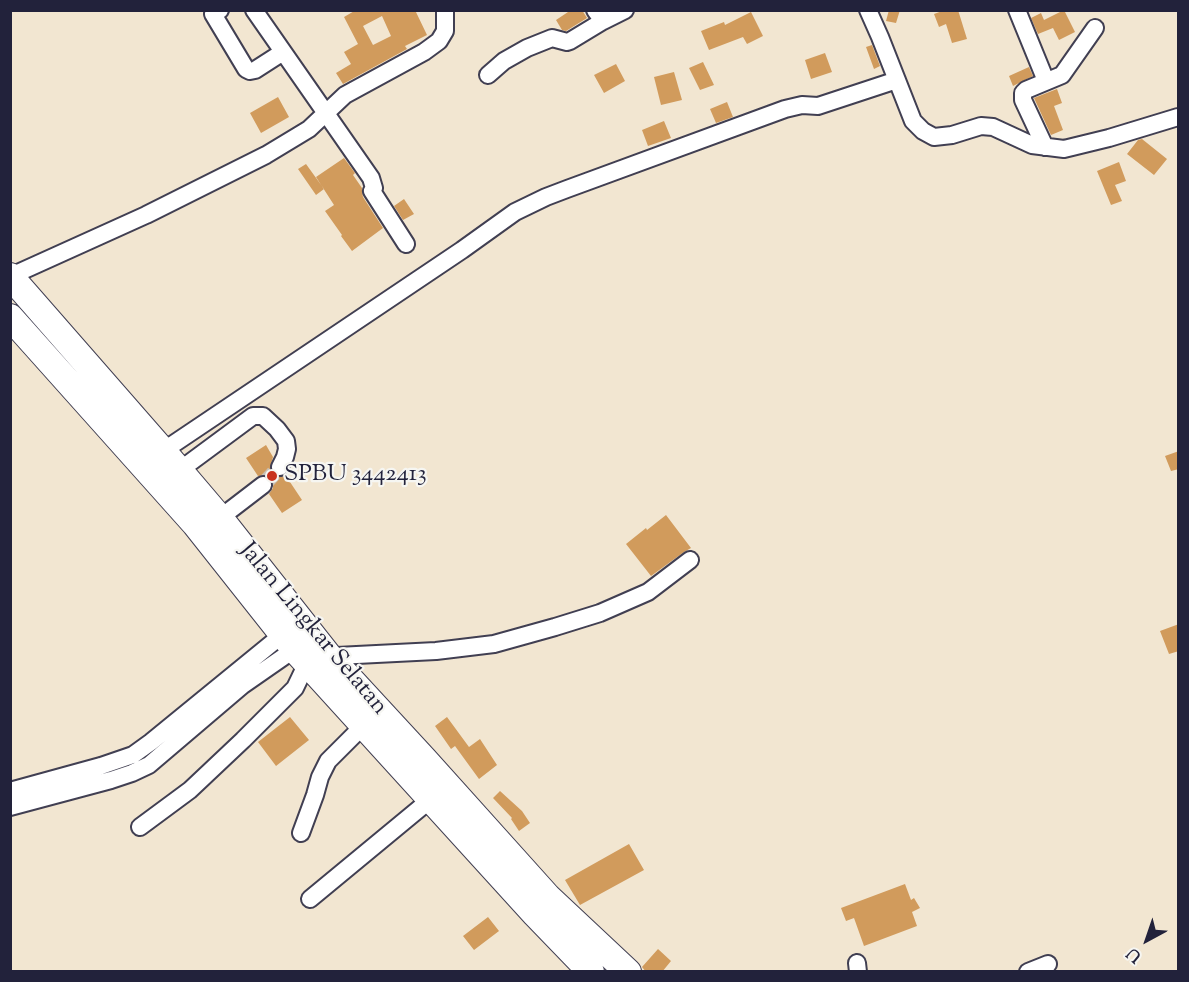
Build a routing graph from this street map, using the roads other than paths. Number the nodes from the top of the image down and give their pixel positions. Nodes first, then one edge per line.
1 (254, 10) edge
2 (446, 10) edge
3 (625, 10) edge
4 (868, 10) edge
5 (1017, 10) edge
6 (215, 12) edge
7 (599, 16) edge
8 (1095, 28) dead end
9 (283, 52) junction
10 (488, 75) dead end
11 (897, 80) junction
12 (1046, 81) junction
13 (327, 112) junction
14 (1179, 117) edge
15 (1045, 147) junction
16 (406, 244) dead end
17 (11, 276) edge
18 (10, 317) edge
19 (163, 451) junction
20 (280, 467) tunnel mouth
21 (180, 470) junction
22 (263, 485) tunnel mouth
23 (220, 518) junction
24 (690, 560) dead end
25 (306, 645) junction
26 (364, 725) junction
27 (10, 790) edge
28 (431, 799) junction
29 (10, 807) edge
30 (140, 827) dead end
31 (301, 833) dead end
32 (310, 899) dead end
33 (1048, 964) dead end
34 (591, 972) edge
35 (628, 972) edge
36 (1028, 972) edge

1 - 9 street
2 - 13 street
3 - 7 street
4 - 11 street
5 - 12 street
6 - 9 street
7 - 10 street
8 - 12 street
9 - 13 street
11 - 15 street
11 - 19 street
12 - 15 street
13 - 16 street
13 - 17 street
14 - 15 street
17 - 19 highway, Jalan Lingkar Selatan
18 - 25 highway, Jalan Lingkar Selatan
19 - 21 highway, Jalan Lingkar Selatan
20 - 21 street
21 - 23 highway, Jalan Lingkar Selatan
22 - 23 street
23 - 25 highway, Jalan Lingkar Selatan
24 - 25 street
25 - 26 highway, Jalan Lingkar Selatan
25 - 27 street
25 - 29 street
25 - 30 street
25 - 35 highway, Jalan Lingkar Selatan
26 - 28 highway, Jalan Lingkar Selatan
26 - 31 street
28 - 32 street
28 - 34 highway, Jalan Lingkar Selatan
33 - 36 street

